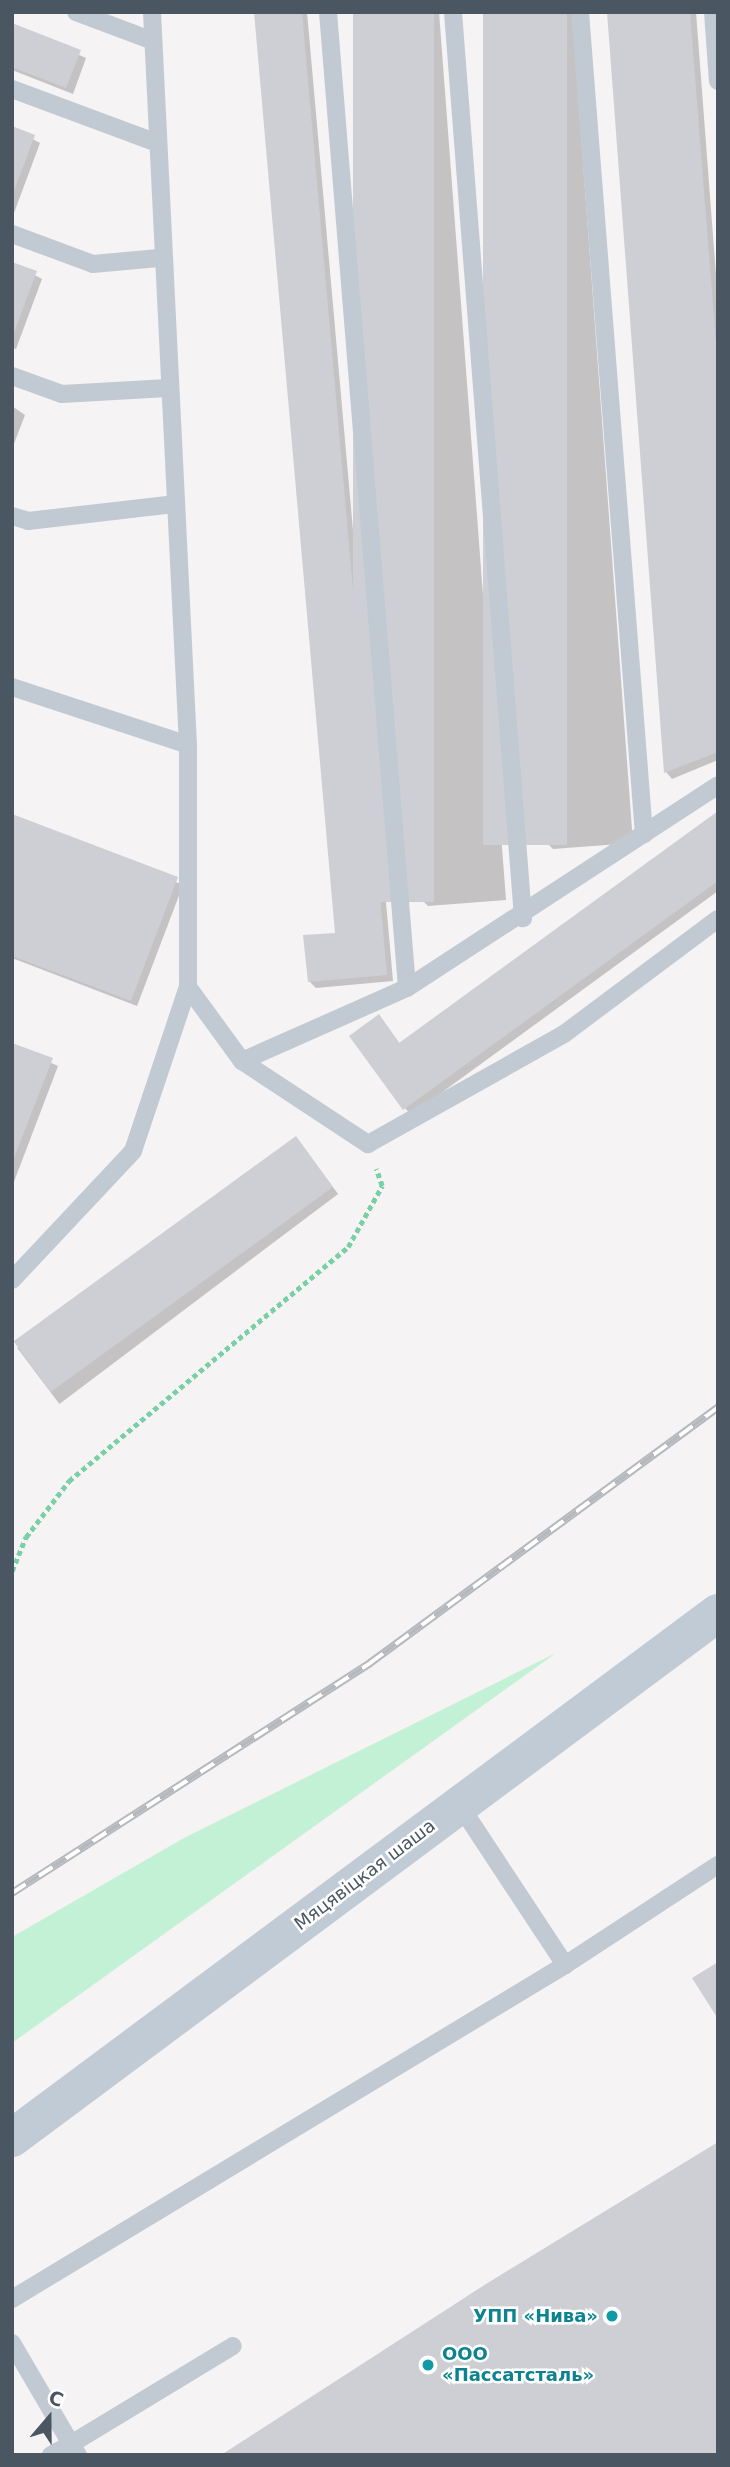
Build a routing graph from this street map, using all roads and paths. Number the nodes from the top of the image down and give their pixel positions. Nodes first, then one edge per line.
1 (76, 12) edge
2 (152, 12) edge
3 (328, 12) edge
4 (453, 12) edge
5 (580, 12) edge
6 (713, 12) edge
7 (153, 41) junction
8 (718, 81) edge
9 (12, 89) edge
10 (157, 143) junction
11 (12, 234) edge
12 (159, 258) junction
13 (12, 376) edge
14 (168, 388) junction
15 (176, 504) junction
16 (12, 516) edge
17 (12, 687) edge
18 (188, 744) junction
19 (718, 785) edge
20 (644, 835) junction
21 (523, 918) junction
22 (718, 919) edge
23 (188, 987) junction
24 (407, 988) junction
25 (242, 1061) junction
26 (368, 1144) junction
27 (12, 1280) edge
28 (12, 1571) edge
29 (718, 1613) edge
30 (459, 1804) junction
31 (718, 1865) edge
32 (565, 1965) junction
33 (12, 2138) edge
34 (12, 2299) edge
35 (12, 2343) edge
36 (233, 2346) dead end
37 (75, 2449) edge
38 (51, 2455) edge

1 - 7 lane
2 - 7 lane
3 - 24 lane
4 - 21 lane
5 - 20 lane
6 - 8 lane
7 - 10 lane
9 - 10 lane
10 - 12 lane
11 - 12 lane
12 - 14 lane
13 - 14 lane
14 - 15 lane
15 - 16 lane
15 - 18 lane
17 - 18 lane
18 - 23 lane
19 - 20 lane
20 - 21 lane
21 - 24 lane
22 - 26 lane
23 - 25 lane
23 - 27 lane
24 - 25 lane
25 - 26 lane
26 - 28 path
29 - 30 main road, Мяцявіцкая шаша
30 - 32 lane
30 - 33 main road, Мяцявіцкая шаша
31 - 32 lane
32 - 34 lane
35 - 37 lane
36 - 37 lane
37 - 38 lane

